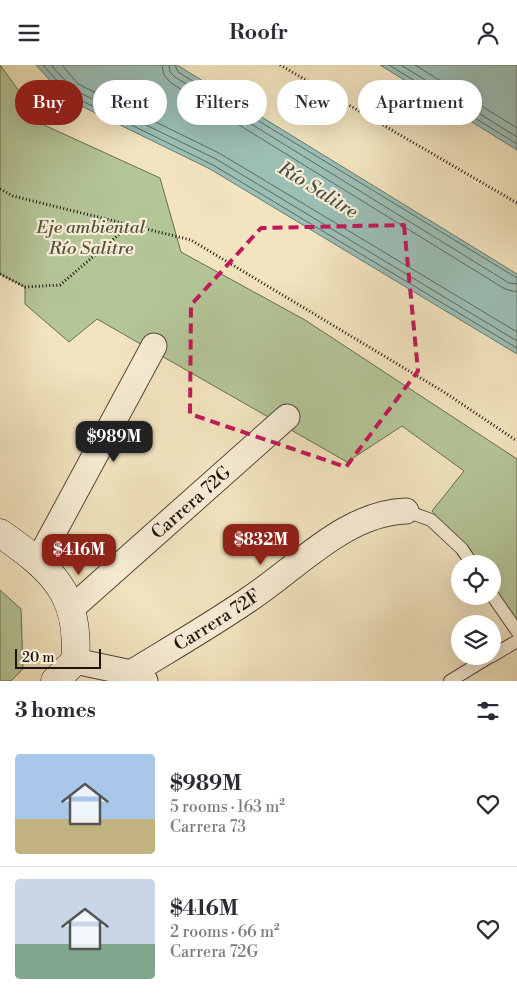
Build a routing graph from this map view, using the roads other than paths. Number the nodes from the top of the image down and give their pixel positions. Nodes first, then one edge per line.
1 (154, 346) dead end
2 (287, 417) dead end
3 (406, 511) joint
4 (0, 533) edge
5 (466, 555) edge
6 (38, 561) junction
7 (499, 605) edge
8 (72, 607) junction
9 (517, 631) edge
10 (517, 641) edge
11 (501, 651) edge
12 (75, 661) junction
13 (477, 665) edge
14 (138, 677) edge
15 (55, 681) edge
16 (450, 681) edge

1 - 6 street
2 - 8 street, Carrera 72G
3 - 5 lane
3 - 14 street, Carrera 72F
4 - 6 street
6 - 8 street
7 - 9 lane
8 - 12 street
10 - 11 lane
12 - 14 street
12 - 15 street
13 - 16 lane

